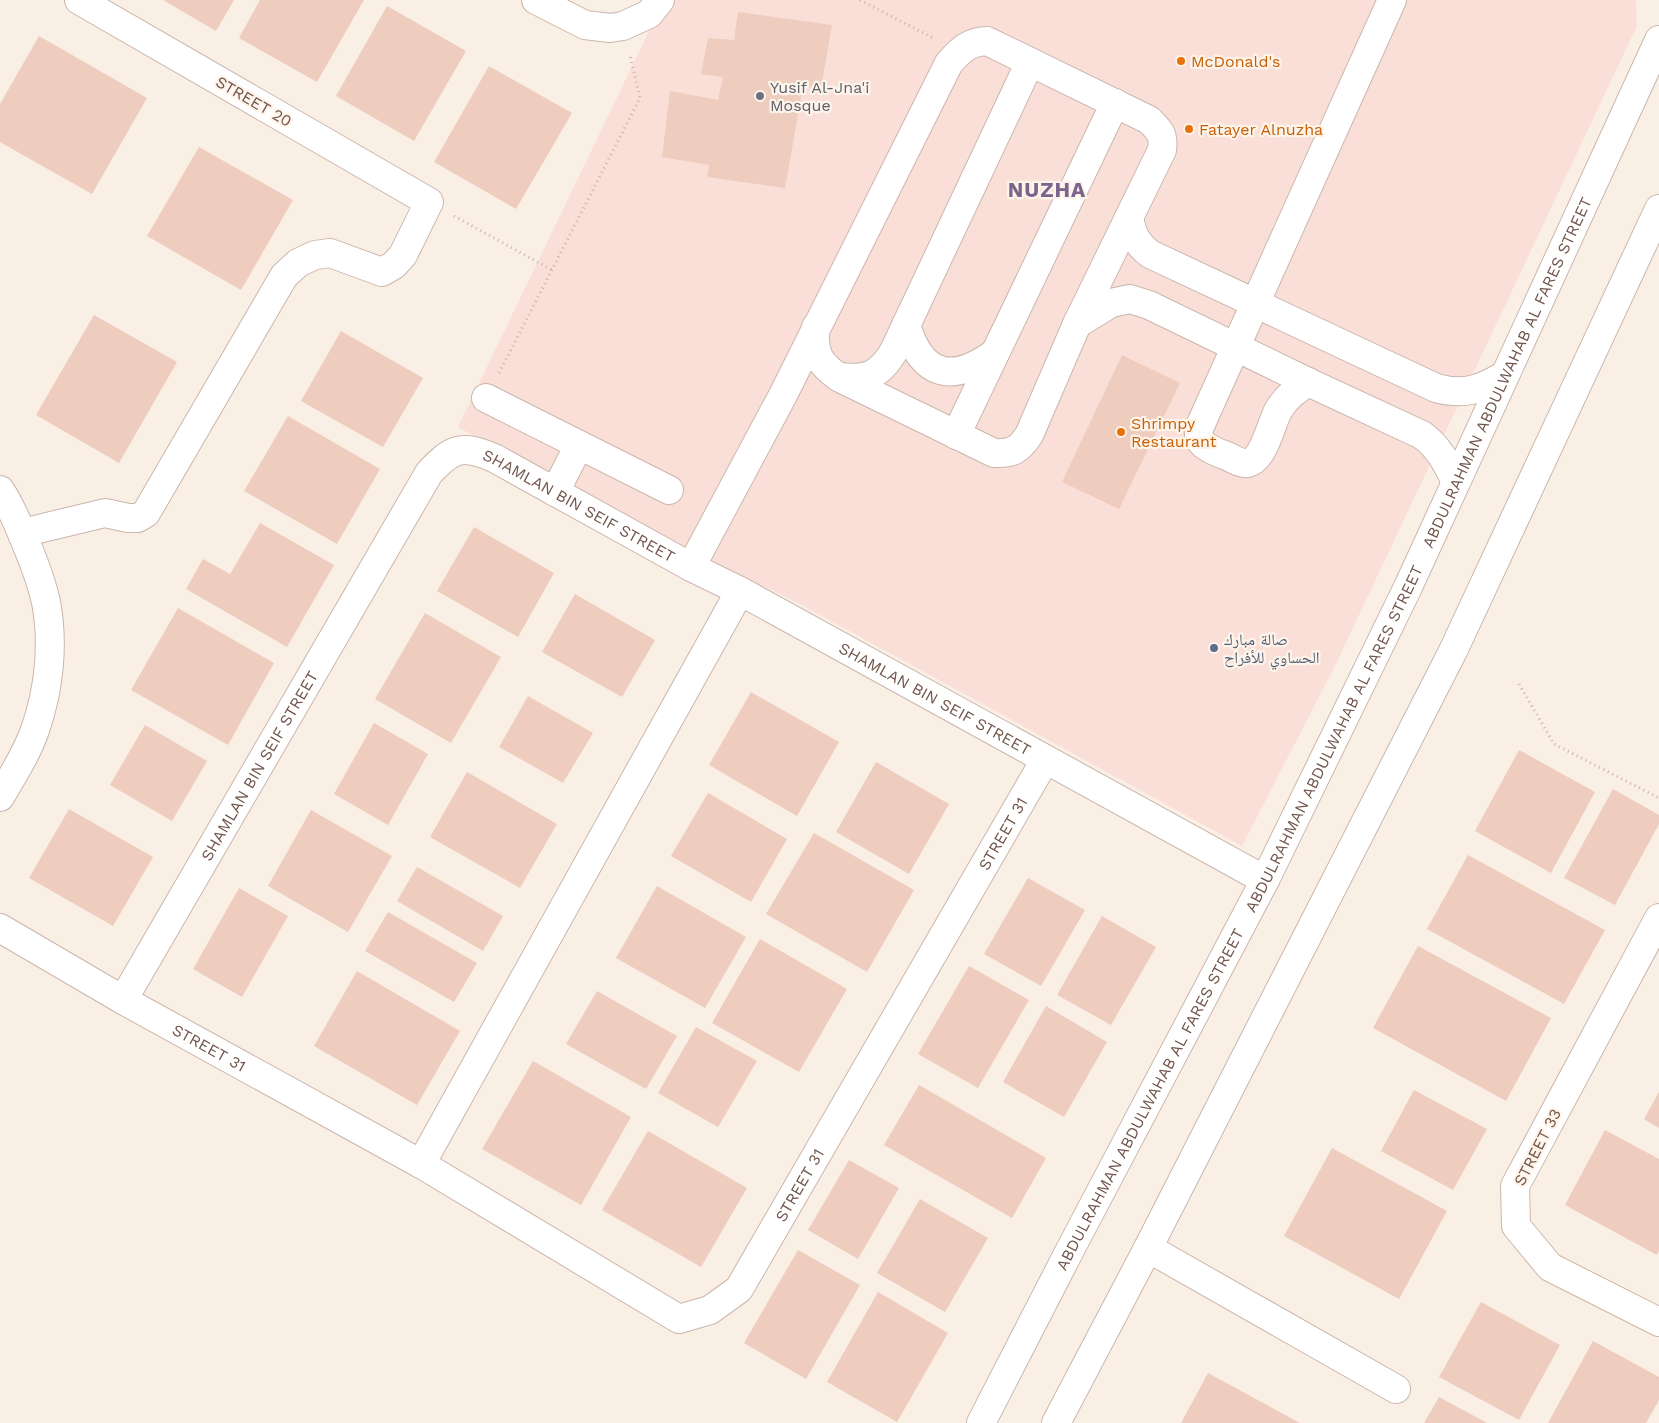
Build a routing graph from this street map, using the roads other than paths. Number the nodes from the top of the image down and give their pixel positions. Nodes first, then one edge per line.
1 (79, 0) edge
2 (536, 0) edge
3 (660, 0) edge
4 (1392, 0) edge
5 (1659, 40) edge
6 (1030, 62) junction
7 (1115, 103) junction
8 (1659, 209) edge
9 (1129, 217) junction
10 (1255, 304) junction
11 (1077, 324) junction
12 (906, 325) junction
13 (816, 327) junction
14 (1236, 346) junction
15 (995, 353) junction
16 (1506, 374) junction
17 (840, 378) junction
18 (1308, 382) junction
19 (783, 395) junction
20 (486, 398) road end
21 (956, 435) junction
22 (579, 445) junction
23 (1456, 482) junction
24 (0, 490) edge
25 (669, 490) dead end
26 (555, 492) junction
27 (22, 532) junction
28 (691, 567) junction
29 (740, 591) junction
30 (1045, 760) junction
31 (0, 797) edge
32 (1265, 880) junction
33 (1659, 918) edge
34 (0, 928) edge
35 (123, 1000) junction
36 (421, 1164) junction
37 (1148, 1248) junction
38 (1659, 1322) edge
39 (1396, 1388) dead end
40 (982, 1423) edge
41 (1056, 1423) edge

1 - 27 street, STREET 20
2 - 3 street
4 - 10 street
5 - 16 street, ABDULRAHMAN ABDULWAHAB AL FARES STREET
6 - 7 street
6 - 12 street
6 - 13 street
7 - 9 street
7 - 15 street
8 - 37 street
9 - 10 street
9 - 11 street
10 - 14 street
10 - 16 street
11 - 14 street
11 - 21 street
12 - 15 street
12 - 17 street
13 - 17 street
13 - 19 street
14 - 18 street
14 - 18 street
15 - 21 street
16 - 23 street, ABDULRAHMAN ABDULWAHAB AL FARES STREET
17 - 19 street
17 - 21 street
18 - 23 street
19 - 28 street
20 - 22 street
22 - 25 street
22 - 26 street
23 - 32 street, ABDULRAHMAN ABDULWAHAB AL FARES STREET
24 - 27 street
26 - 28 street, SHAMLAN BIN SEIF STREET
26 - 35 street, SHAMLAN BIN SEIF STREET
27 - 31 street
28 - 29 street, SHAMLAN BIN SEIF STREET
29 - 30 street, SHAMLAN BIN SEIF STREET
29 - 36 street
30 - 32 street, SHAMLAN BIN SEIF STREET
30 - 36 street, STREET 31
32 - 40 street, ABDULRAHMAN ABDULWAHAB AL FARES STREET
33 - 38 street, STREET 33
34 - 35 street, STREET 31
35 - 36 street, STREET 31
37 - 39 street
37 - 41 street

